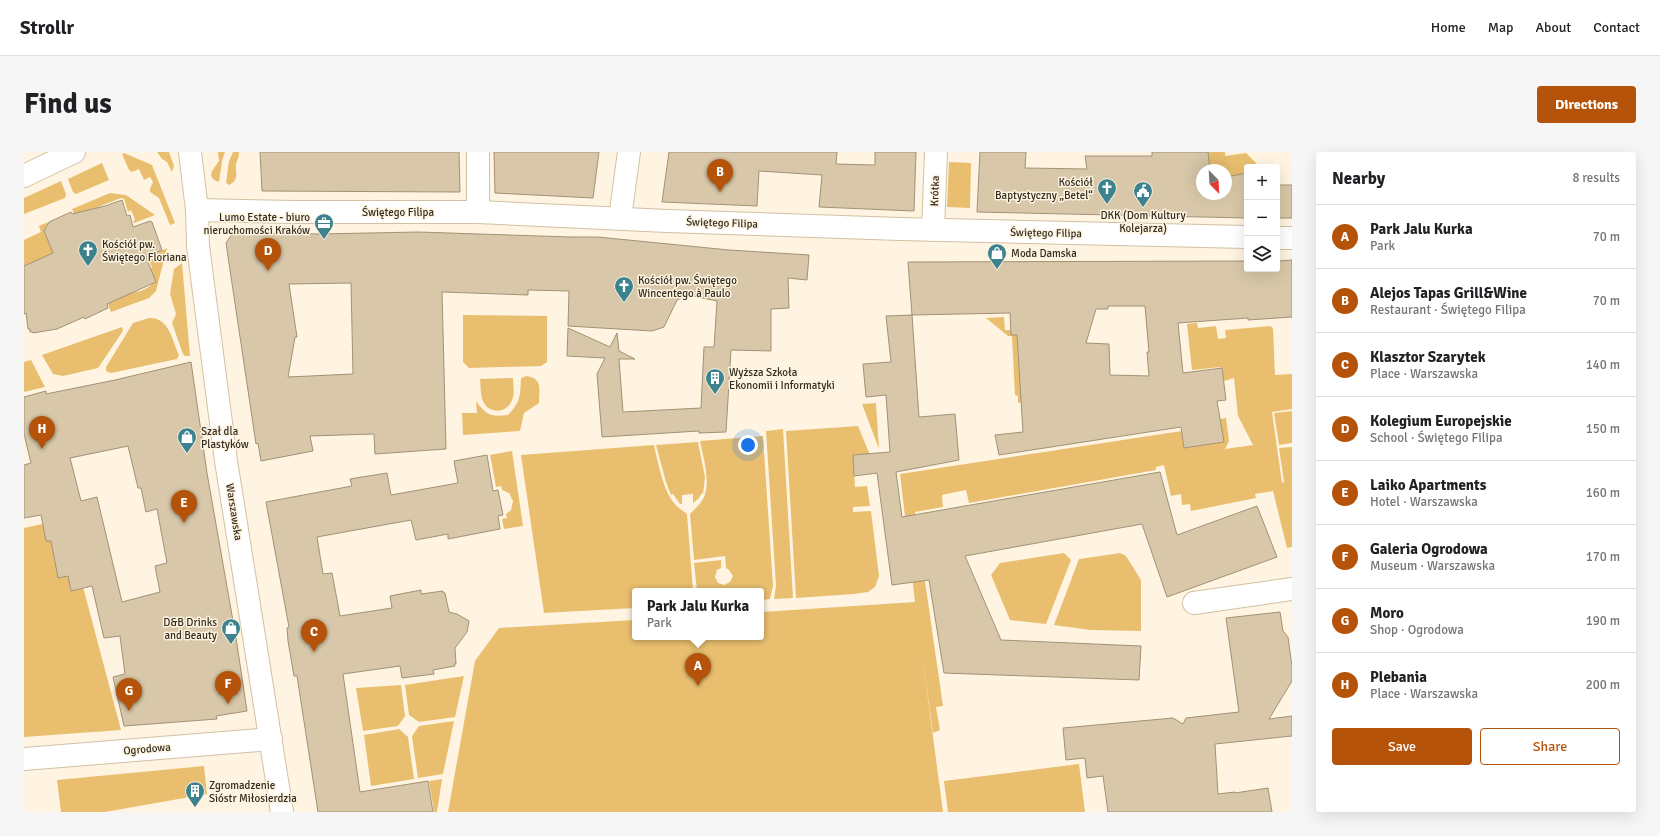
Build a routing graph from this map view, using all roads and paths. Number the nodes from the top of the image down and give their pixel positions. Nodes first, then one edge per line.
1 (74, 152) edge
2 (190, 152) edge
3 (478, 152) edge
4 (629, 152) edge
5 (936, 152) edge
6 (24, 176) edge
7 (197, 210) junction
8 (478, 212) junction
9 (620, 218) junction
10 (933, 230) junction
11 (1244, 237) edge
12 (1280, 238) edge
13 (1292, 238) edge
14 (1292, 589) edge
15 (1194, 603) dead end
16 (271, 739) junction
17 (24, 759) edge
18 (282, 812) edge

1 - 6 street
2 - 7 street, Warszawska
3 - 8 street
4 - 9 street
5 - 10 street, Krótka
7 - 8 street, Świętego Filipa
7 - 16 street, Warszawska
8 - 9 street, Świętego Filipa
9 - 10 street, Świętego Filipa
10 - 11 street, Świętego Filipa
12 - 13 street
14 - 15 street
16 - 17 street, Ogrodowa
16 - 18 street, Warszawska

